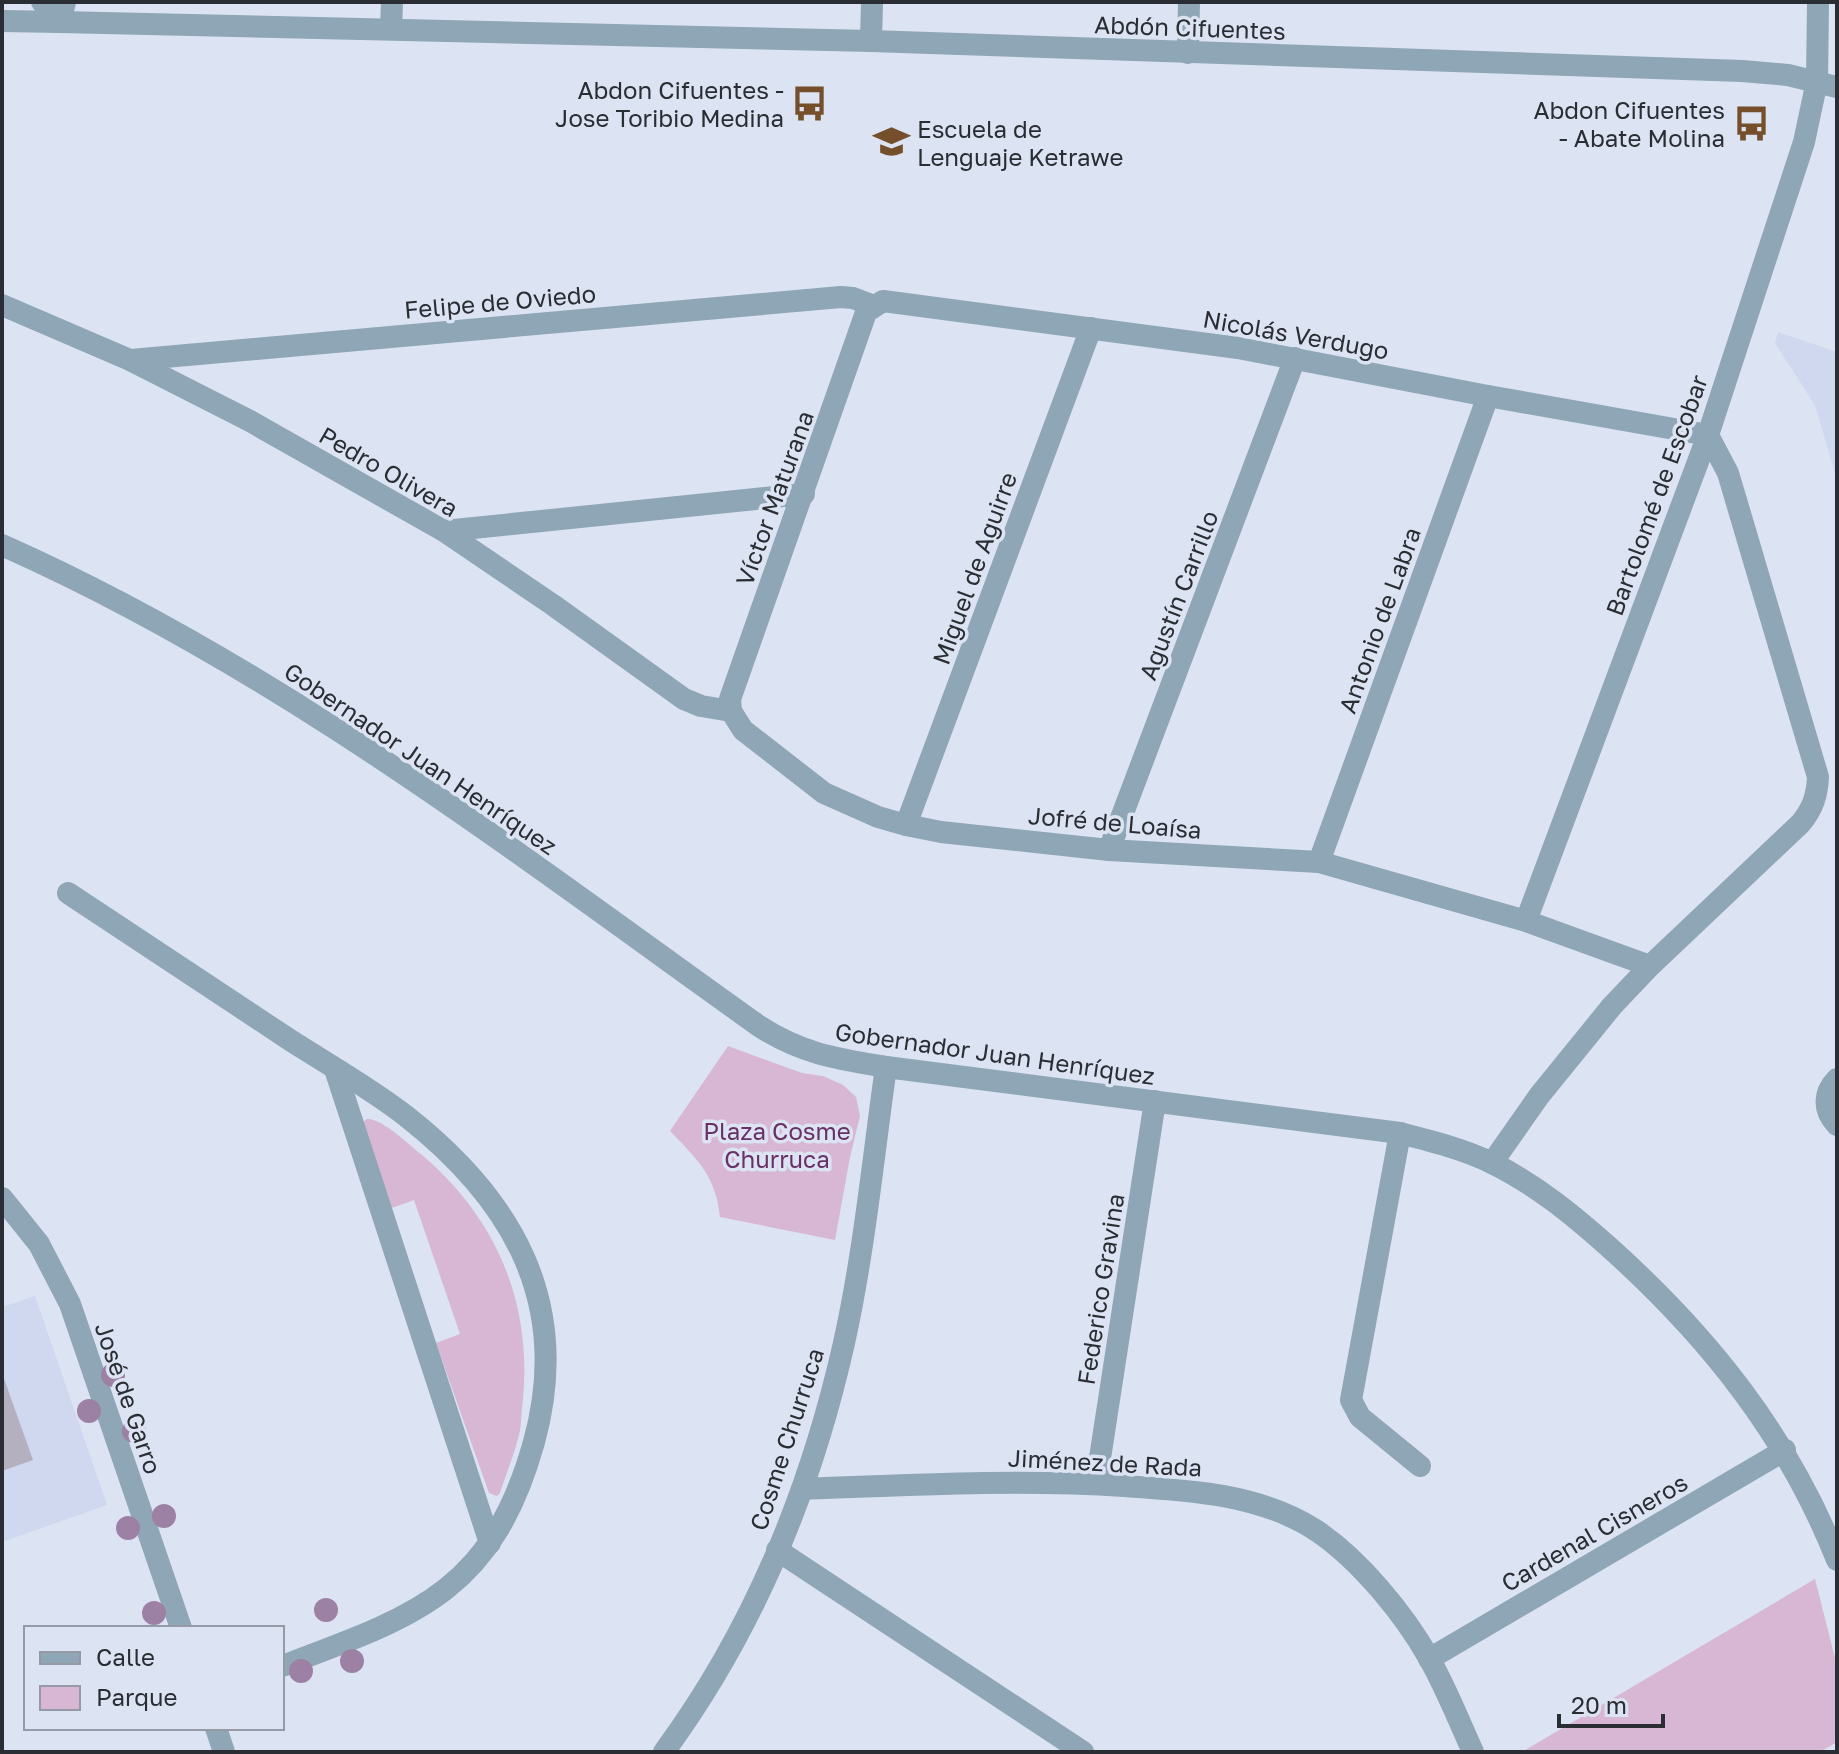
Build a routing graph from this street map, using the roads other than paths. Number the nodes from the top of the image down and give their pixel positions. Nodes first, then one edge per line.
1 (42, 2) edge
2 (392, 2) edge
3 (872, 2) edge
4 (1189, 2) edge
5 (1818, 2) edge
6 (63, 12) edge
7 (2, 21) edge
8 (391, 29) junction
9 (871, 41) junction
10 (1188, 53) junction
11 (1827, 84) edge
12 (2, 305) edge
13 (874, 306) junction
14 (1091, 328) junction
15 (1295, 358) junction
16 (130, 360) junction
17 (1488, 396) junction
18 (1708, 435) junction
19 (804, 494) junction
20 (444, 531) junction
21 (2, 545) edge
22 (731, 711) junction
23 (906, 825) junction
24 (1109, 850) junction
25 (1319, 862) junction
26 (68, 893) dead end
27 (1526, 921) junction
28 (1650, 966) junction
29 (886, 1067) junction
30 (335, 1069) junction
31 (1837, 1079) edge
32 (1155, 1101) junction
33 (1837, 1125) edge
34 (1400, 1133) junction
35 (1492, 1163) junction
36 (2, 1198) edge
37 (1785, 1450) junction
38 (1420, 1466) dead end
39 (1096, 1484) junction
40 (802, 1489) junction
41 (490, 1543) junction
42 (777, 1550) junction
43 (1837, 1560) edge
44 (180, 1626) edge
45 (1429, 1659) junction
46 (284, 1665) edge
47 (217, 1730) edge
48 (224, 1752) edge
49 (664, 1752) edge
50 (1083, 1752) edge
51 (1473, 1752) edge

1 - 6 street
2 - 8 street
3 - 9 street
4 - 10 street
5 - 11 street, Bartolomé de Escobar
6 - 7 street, Abdón Cifuentes
6 - 8 street, Abdón Cifuentes
8 - 9 street, Abdón Cifuentes
9 - 10 street, Abdón Cifuentes
10 - 11 street, Abdón Cifuentes
11 - 18 street, Bartolomé de Escobar
12 - 16 street, Pedro Olivera
13 - 14 street, Nicolás Verdugo
13 - 16 street, Felipe de Oviedo
13 - 19 street, Víctor Maturana
14 - 15 street, Nicolás Verdugo
14 - 23 street, Miguel de Aguirre
15 - 17 street, Nicolás Verdugo
15 - 24 street, Agustín Carrillo
16 - 20 street, Pedro Olivera
17 - 18 street, Nicolás Verdugo
17 - 25 street, Antonio de Labra
18 - 27 street, Bartolomé de Escobar
18 - 28 street
19 - 20 street
19 - 22 street, Víctor Maturana
20 - 22 street, Pedro Olivera
21 - 29 street, Gobernador Juan Henríquez
22 - 23 street, Jofré de Loaísa
23 - 24 street, Jofré de Loaísa
24 - 25 street, Jofré de Loaísa
25 - 27 street, Jofré de Loaísa
26 - 30 street
27 - 28 street, Jofré de Loaísa
28 - 35 street
29 - 32 street, Gobernador Juan Henríquez
29 - 40 street, Cosme Churruca
30 - 41 street
30 - 41 street
31 - 33 street
32 - 34 street, Gobernador Juan Henríquez
32 - 39 street, Federico Gravina
34 - 35 street, Gobernador Juan Henríquez
34 - 38 street
35 - 37 street, Gobernador Juan Henríquez
36 - 44 street, José de Garro
37 - 43 street, Gobernador Juan Henríquez
37 - 45 street, Cardenal Cisneros
39 - 40 street, Jiménez de Rada
39 - 45 street, Jiménez de Rada
40 - 42 street, Cosme Churruca
41 - 46 street
42 - 49 street, Cosme Churruca
42 - 50 street
45 - 51 street, Jiménez de Rada
47 - 48 street

